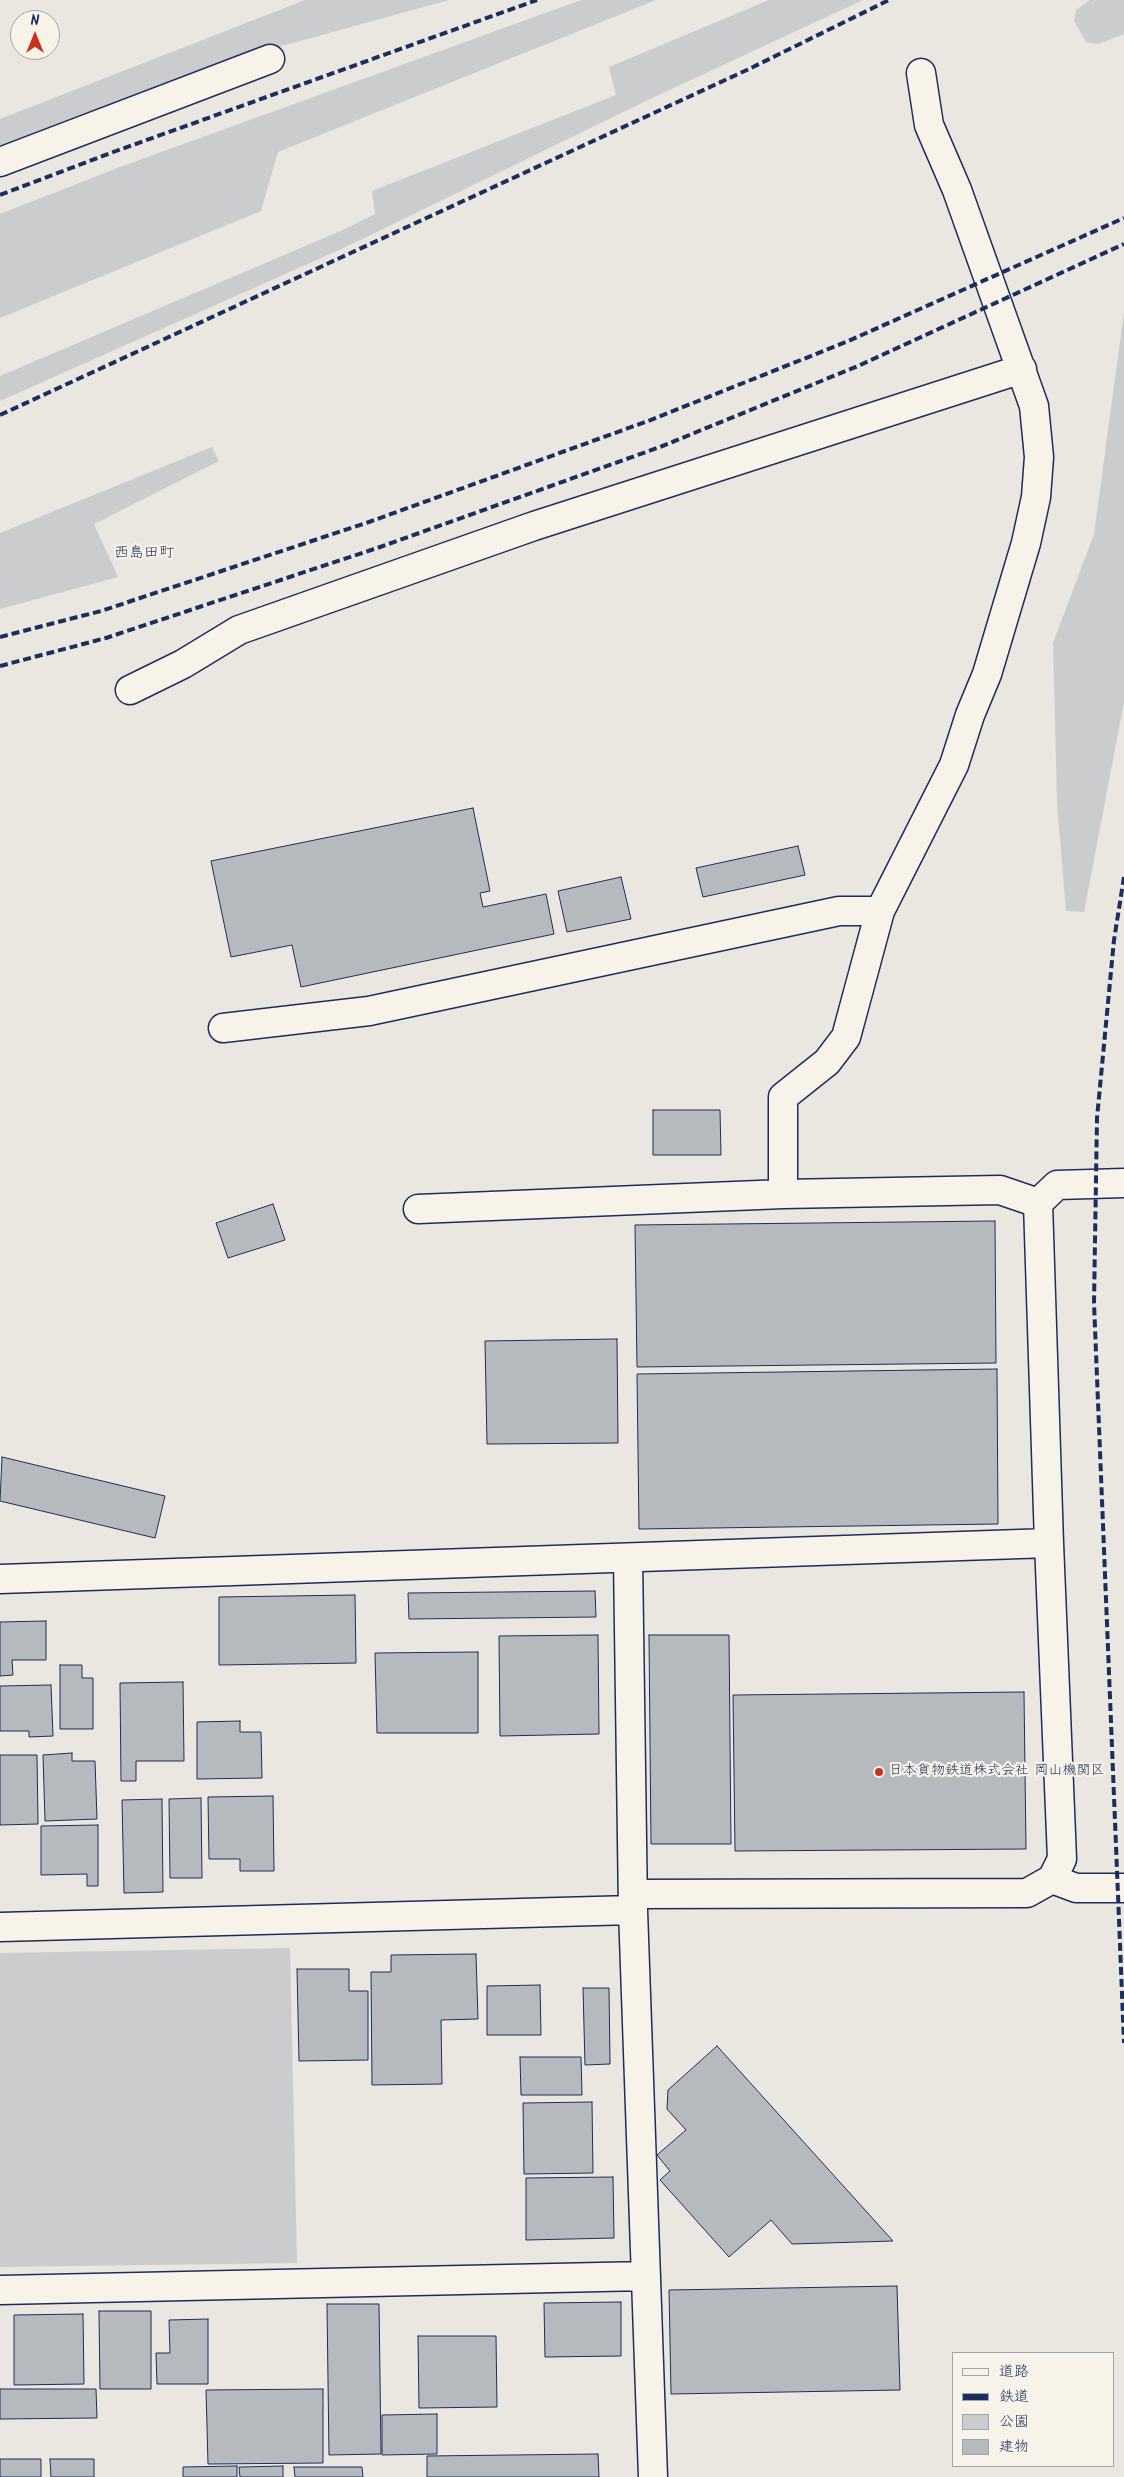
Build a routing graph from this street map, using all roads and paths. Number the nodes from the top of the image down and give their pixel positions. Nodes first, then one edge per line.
1 (270, 59) dead end
2 (921, 73) dead end
3 (0, 162) edge
4 (1022, 369) junction
5 (130, 690) dead end
6 (880, 911) junction
7 (224, 1028) dead end
8 (1124, 1182) edge
9 (783, 1194) junction
10 (1038, 1203) junction
11 (418, 1209) dead end
12 (1049, 1543) junction
13 (628, 1558) junction
14 (0, 1579) edge
15 (1052, 1879) junction
16 (1124, 1888) edge
17 (633, 1902) junction
18 (0, 1927) edge
19 (646, 2276) junction
20 (0, 2290) edge
21 (653, 2477) edge

1 - 3 street
2 - 4 street
4 - 5 street
4 - 6 street
6 - 7 street
6 - 9 street
8 - 10 street
9 - 10 street
9 - 11 street
10 - 12 street
12 - 13 street
12 - 15 street
13 - 14 street
13 - 17 street
15 - 16 street
15 - 17 street
17 - 18 street
17 - 19 street
19 - 20 street
19 - 21 street

